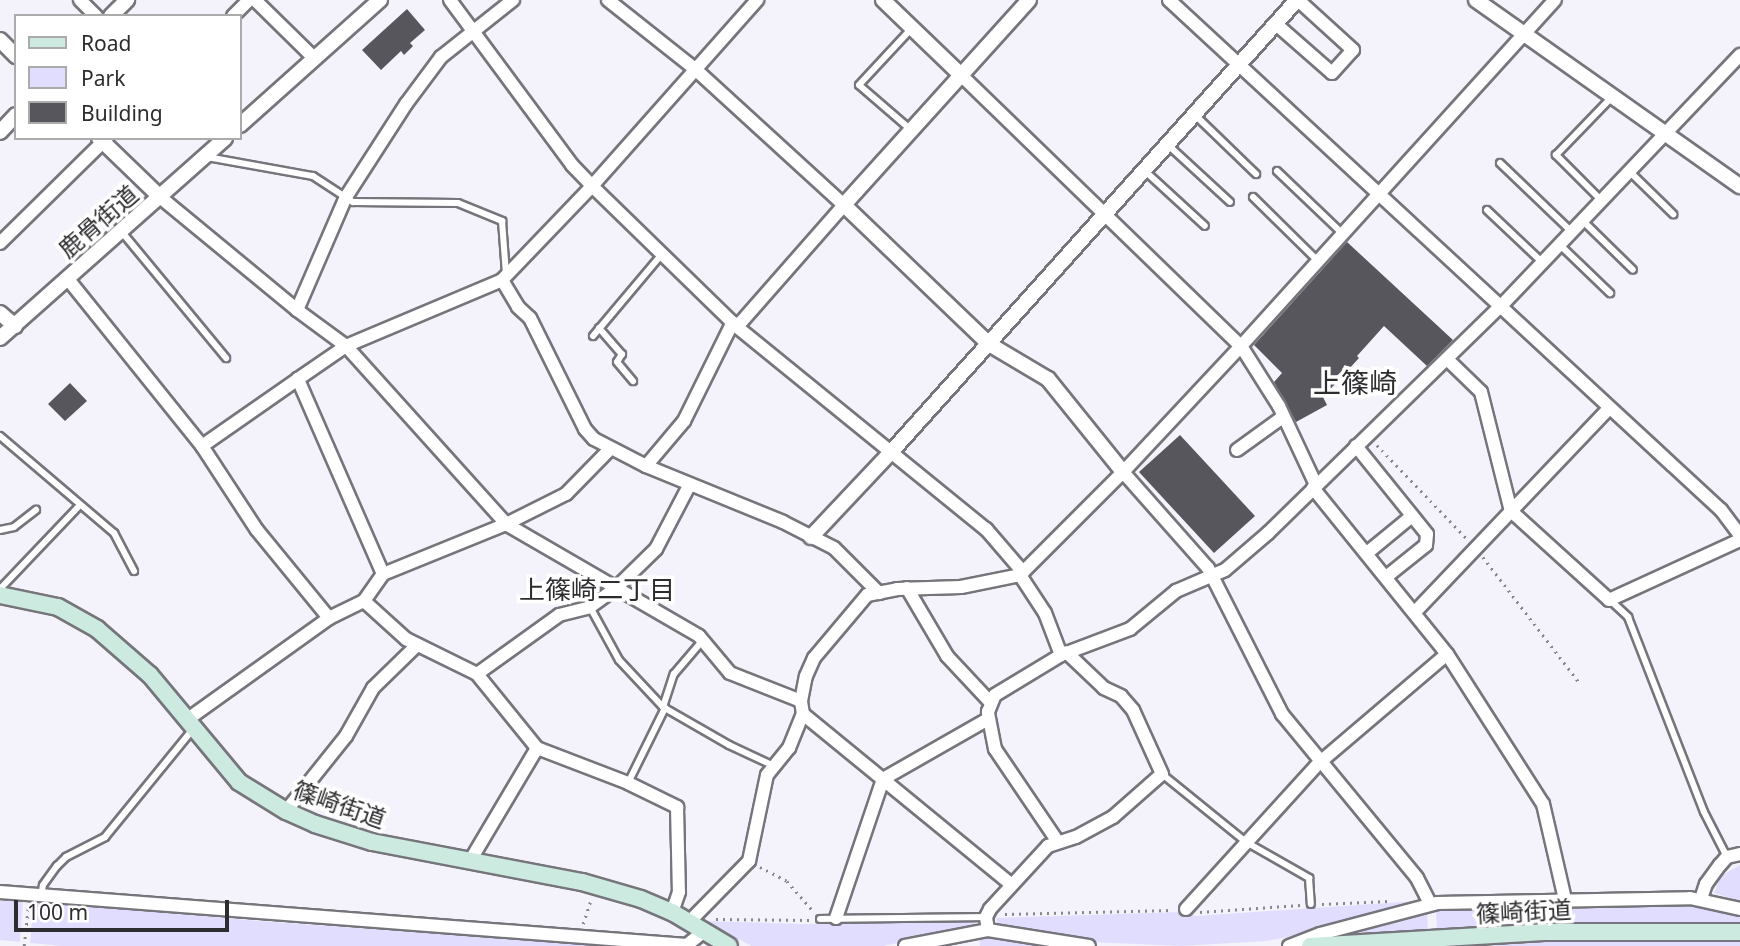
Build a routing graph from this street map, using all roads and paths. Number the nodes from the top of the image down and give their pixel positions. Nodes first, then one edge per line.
1 (80, 0) edge
2 (127, 0) edge
3 (249, 0) edge
4 (256, 0) edge
5 (380, 0) edge
6 (450, 0) edge
7 (513, 0) edge
8 (608, 0) edge
9 (757, 0) edge
10 (883, 0) edge
11 (1028, 0) edge
12 (1169, 0) edge
13 (1298, 0) edge
14 (1476, 0) edge
15 (1555, 0) edge
16 (94, 14) edge
17 (114, 14) edge
18 (235, 14) edge
19 (1276, 24) junction
20 (912, 28) junction
21 (474, 32) junction
22 (1526, 35) junction
23 (0, 40) edge
24 (14, 54) edge
25 (1740, 55) edge
26 (315, 59) junction
27 (1239, 65) junction
28 (695, 69) junction
29 (961, 75) junction
30 (1612, 96) junction
31 (1195, 115) junction
32 (14, 117) edge
33 (242, 123) edge
34 (911, 131) junction
35 (0, 132) edge
36 (1664, 133) junction
37 (103, 140) edge
38 (223, 140) edge
39 (1168, 145) junction
40 (205, 156) junction
41 (1500, 163) dead end
42 (1145, 171) junction
43 (1277, 171) dead end
44 (1629, 171) junction
45 (1256, 174) dead end
46 (592, 186) junction
47 (1740, 186) edge
48 (1379, 195) junction
49 (160, 197) junction
50 (346, 197) junction
51 (1253, 197) dead end
52 (1601, 200) junction
53 (1230, 202) dead end
54 (844, 205) junction
55 (1487, 210) dead end
56 (1106, 214) junction
57 (1672, 214) dead end
58 (1582, 220) junction
59 (1205, 226) dead end
60 (121, 231) junction
61 (1571, 231) junction
62 (1343, 234) junction
63 (0, 243) edge
64 (1559, 244) junction
65 (662, 254) junction
66 (1318, 261) junction
67 (1542, 262) junction
68 (1633, 270) dead end
69 (67, 278) junction
70 (504, 278) junction
71 (1610, 293) dead end
72 (1501, 306) junction
73 (297, 310) junction
74 (0, 313) edge
75 (735, 325) junction
76 (15, 326) junction
77 (599, 328) junction
78 (593, 336) dead end
79 (0, 338) edge
80 (989, 344) junction
81 (346, 346) junction
82 (1241, 346) junction
83 (226, 358) dead end
84 (1447, 359) junction
85 (298, 379) junction
86 (634, 381) dead end
87 (1609, 408) junction
88 (1283, 417) junction
89 (0, 436) edge
90 (202, 446) junction
91 (1356, 446) junction
92 (610, 449) junction
93 (1237, 450) dead end
94 (892, 451) junction
95 (646, 466) junction
96 (1123, 472) junction
97 (689, 486) junction
98 (1315, 486) junction
99 (79, 506) junction
100 (36, 510) dead end
101 (1511, 511) junction
102 (1412, 516) junction
103 (506, 524) junction
104 (0, 530) edge
105 (811, 537) junction
106 (1740, 537) edge
107 (1367, 553) junction
108 (134, 571) dead end
109 (1022, 573) junction
110 (383, 574) junction
111 (1214, 576) junction
112 (1386, 577) junction
113 (616, 588) junction
114 (907, 588) junction
115 (0, 589) edge
116 (879, 593) junction
117 (0, 595) edge
118 (1609, 600) junction
119 (364, 601) junction
120 (590, 607) junction
121 (1415, 611) junction
122 (328, 618) junction
123 (703, 639) junction
124 (417, 645) junction
125 (1064, 653) junction
126 (1447, 654) junction
127 (477, 674) junction
128 (990, 702) junction
129 (664, 707) junction
130 (802, 707) junction
131 (988, 719) junction
132 (191, 724) junction
133 (537, 748) junction
134 (1319, 763) junction
135 (774, 766) junction
136 (1162, 774) junction
137 (883, 779) junction
138 (628, 783) junction
139 (286, 811) junction
140 (1058, 842) junction
141 (1246, 842) junction
142 (1734, 855) edge
143 (470, 861) junction
144 (749, 861) junction
145 (1011, 884) junction
146 (0, 892) edge
147 (592, 897) dead end
148 (35, 898) junction
149 (1565, 899) junction
150 (1701, 899) junction
151 (1393, 901) dead end
152 (1311, 904) junction
153 (1430, 904) junction
154 (1186, 909) junction
155 (1740, 909) edge
156 (672, 912) junction
157 (836, 918) junction
158 (716, 919) dead end
159 (820, 919) junction
160 (990, 920) junction
161 (689, 922) junction
162 (703, 932) junction
163 (1740, 932) edge
164 (579, 937) junction
165 (687, 945) edge
166 (24, 946) edge
167 (729, 946) edge
168 (905, 946) edge
169 (1089, 946) edge
170 (1289, 946) edge
171 (1310, 946) edge

1 - 16 street
2 - 17 street
3 - 18 street
4 - 26 street
5 - 26 street
6 - 21 street
7 - 21 street
8 - 28 street
9 - 28 street
10 - 20 street
11 - 29 street
12 - 27 street
13 - 19 street
13 - 19 street
14 - 22 street
15 - 22 street
19 - 27 street
20 - 29 street
20 - 34 lane
21 - 46 street
21 - 50 street
22 - 30 street
22 - 48 street
23 - 24 street
25 - 36 street
26 - 33 street
27 - 31 street
27 - 48 street
28 - 46 street
28 - 54 street
29 - 34 street
29 - 56 street
30 - 36 street
30 - 52 lane
31 - 39 street
31 - 45 lane
32 - 35 street
34 - 54 street
36 - 44 street
36 - 47 street
37 - 49 street
37 - 63 street
38 - 40 street, 鹿骨街道
39 - 42 street
39 - 53 lane
40 - 49 street, 鹿骨街道
40 - 50 lane
41 - 61 lane
42 - 56 street
42 - 59 lane
43 - 62 lane
44 - 52 street
44 - 57 lane
46 - 65 street
46 - 70 street
48 - 62 street
48 - 72 street
49 - 60 street, 鹿骨街道
49 - 73 street
50 - 70 lane
50 - 73 street
51 - 66 lane
52 - 58 street
54 - 75 street
54 - 80 street
55 - 67 lane
56 - 80 street
56 - 82 street
58 - 61 street
58 - 68 lane
60 - 69 street, 鹿骨街道
60 - 83 lane
61 - 64 street
62 - 66 street
64 - 67 street
64 - 71 lane
65 - 75 street
65 - 77 lane
66 - 82 street
67 - 72 street
69 - 76 street, 鹿骨街道
69 - 90 street
70 - 81 street
70 - 92 street
72 - 84 street
72 - 87 street
73 - 81 street
74 - 76 street
75 - 94 street
75 - 95 street
76 - 79 street, 鹿骨街道
77 - 78 lane
77 - 86 lane
80 - 94 street
80 - 96 street
81 - 85 street
81 - 103 street
82 - 88 street
82 - 96 street
84 - 91 street
84 - 101 street
85 - 90 street
85 - 110 street
87 - 101 street
87 - 106 street
88 - 93 street
88 - 98 street
89 - 99 lane
90 - 122 street
91 - 98 street
91 - 102 street
92 - 95 street
92 - 103 street
94 - 105 street
94 - 109 street
95 - 97 street
96 - 109 street
96 - 111 street
97 - 105 street
97 - 113 street
98 - 107 street
98 - 111 street
99 - 108 lane
99 - 115 lane
100 - 104 lane
101 - 118 street
101 - 121 street
102 - 107 street
102 - 112 street
103 - 110 street
103 - 113 street
105 - 116 street
106 - 118 street
107 - 112 street
109 - 114 street
109 - 125 street
110 - 119 street
111 - 125 street
111 - 134 street
112 - 121 street
113 - 120 street
113 - 123 street
114 - 116 street
114 - 128 street
116 - 130 street
117 - 132 main road, 篠崎街道
118 - 142 lane
119 - 122 street
119 - 124 street
120 - 127 street
120 - 129 lane
121 - 126 street
122 - 132 street
123 - 129 lane
123 - 130 street
124 - 127 street
124 - 139 street
125 - 128 street
125 - 136 street
126 - 134 street
126 - 149 street
127 - 133 street
128 - 131 street
129 - 135 lane
129 - 138 lane
130 - 135 street
130 - 137 street
131 - 137 street
131 - 140 street
132 - 139 main road, 篠崎街道
132 - 148 lane
133 - 138 street
133 - 143 street
134 - 141 street
134 - 153 street
135 - 144 street
136 - 140 street
136 - 141 lane
137 - 145 street
137 - 157 street
138 - 156 street
139 - 143 main road, 篠崎街道
140 - 145 street
141 - 152 lane
141 - 154 street
142 - 150 street
143 - 156 main road, 篠崎街道
144 - 159 path
144 - 161 street
145 - 160 street
146 - 148 street
147 - 164 path
148 - 164 street
148 - 166 path
149 - 150 street
149 - 153 street
150 - 155 street
151 - 152 path
152 - 154 path
153 - 170 street
154 - 160 path
156 - 161 main road, 篠崎街道
157 - 159 lane
157 - 160 lane
158 - 159 path
160 - 168 street
160 - 169 street
161 - 162 main road, 篠崎街道
162 - 165 street
162 - 167 main road, 篠崎街道
163 - 171 main road, 篠崎街道
164 - 165 street

